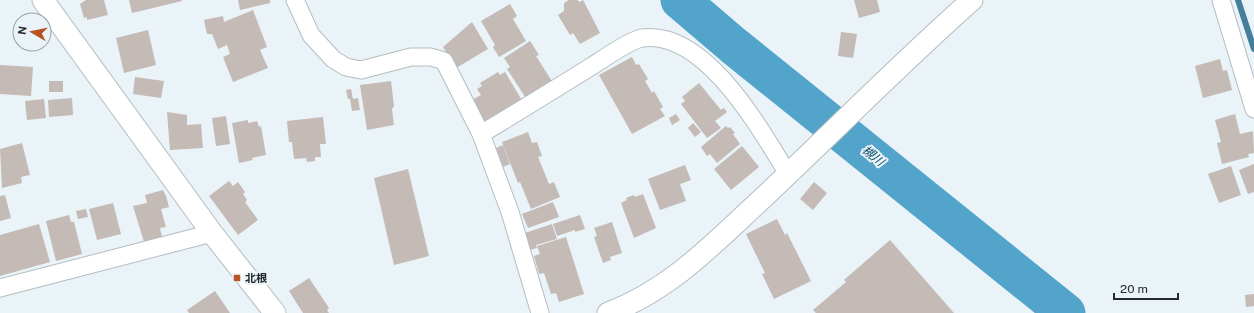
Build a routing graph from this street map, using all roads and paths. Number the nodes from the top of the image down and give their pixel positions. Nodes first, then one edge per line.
1 (44, 0) edge
2 (295, 0) edge
3 (972, 0) edge
4 (1221, 0) edge
5 (1254, 109) edge
6 (481, 134) junction
7 (788, 174) junction
8 (212, 233) junction
9 (0, 288) edge
10 (275, 313) edge
11 (540, 313) edge
12 (608, 313) edge

1 - 8 street
2 - 6 street
3 - 7 street
4 - 5 street
6 - 7 street
6 - 11 street
7 - 12 street
8 - 9 street
8 - 10 street

